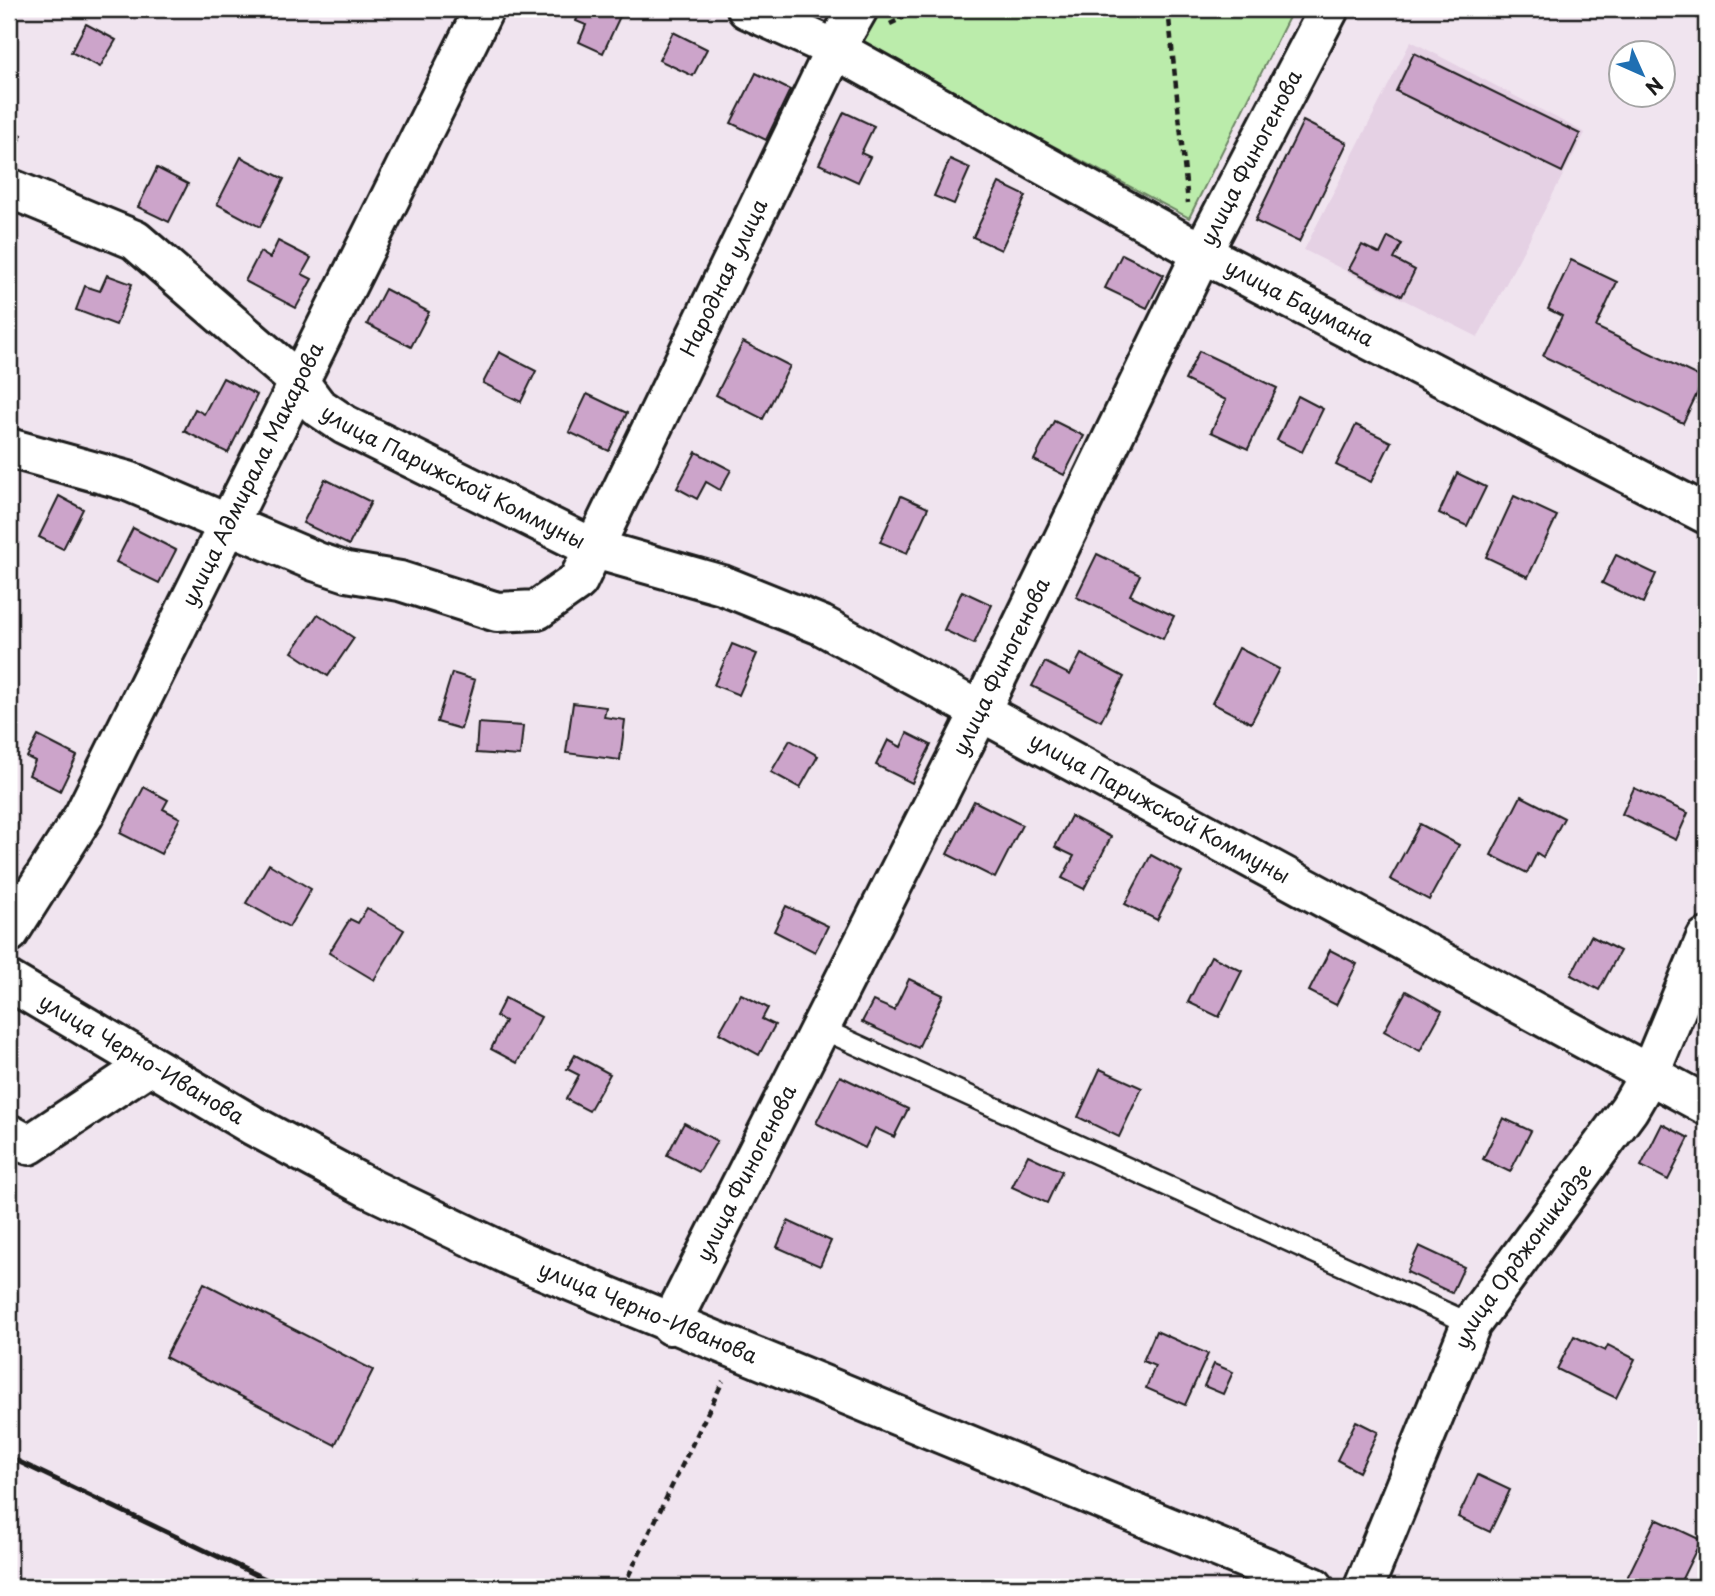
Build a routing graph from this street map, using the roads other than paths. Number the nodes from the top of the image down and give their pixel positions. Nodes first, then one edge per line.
1 (484, 9) edge
2 (747, 9) edge
3 (858, 9) edge
4 (1329, 9) edge
5 (835, 49) junction
6 (9, 188) edge
7 (1194, 248) junction
8 (299, 382) junction
9 (9, 448) edge
10 (1706, 514) edge
11 (229, 526) junction
12 (595, 549) junction
13 (980, 712) junction
14 (9, 933) edge
15 (1706, 938) edge
16 (9, 981) edge
17 (820, 1028) junction
18 (149, 1065) junction
19 (1650, 1073) junction
20 (1706, 1105) edge
21 (9, 1133) edge
22 (1471, 1324) junction
23 (670, 1325) junction
24 (1314, 1587) edge
25 (1364, 1587) edge

1 - 8 street, улица Адмирала Макарова
2 - 5 street, улица Баумана
3 - 5 street, Народная улица
4 - 7 street, улица Финогенова
5 - 7 street, улица Баумана
5 - 12 street, Народная улица
6 - 8 street, улица Парижской Коммуны
7 - 10 street, улица Баумана
7 - 13 street, улица Финогенова
8 - 11 street, улица Адмирала Макарова
8 - 12 street, улица Парижской Коммуны
9 - 11 street, улица Парижской Коммуны
11 - 12 street, улица Парижской Коммуны
11 - 14 street, улица Адмирала Макарова
12 - 13 street, улица Парижской Коммуны
13 - 17 street, улица Финогенова
13 - 19 street, улица Парижской Коммуны
15 - 19 street, улица Орджоникидзе
16 - 18 street, улица Черно-Иванова
17 - 22 lane
17 - 23 street, улица Финогенова
18 - 21 street
18 - 23 street, улица Черно-Иванова
19 - 20 street, улица Парижской Коммуны
19 - 22 street, улица Орджоникидзе
22 - 25 street, улица Орджоникидзе
23 - 24 street, улица Черно-Иванова

